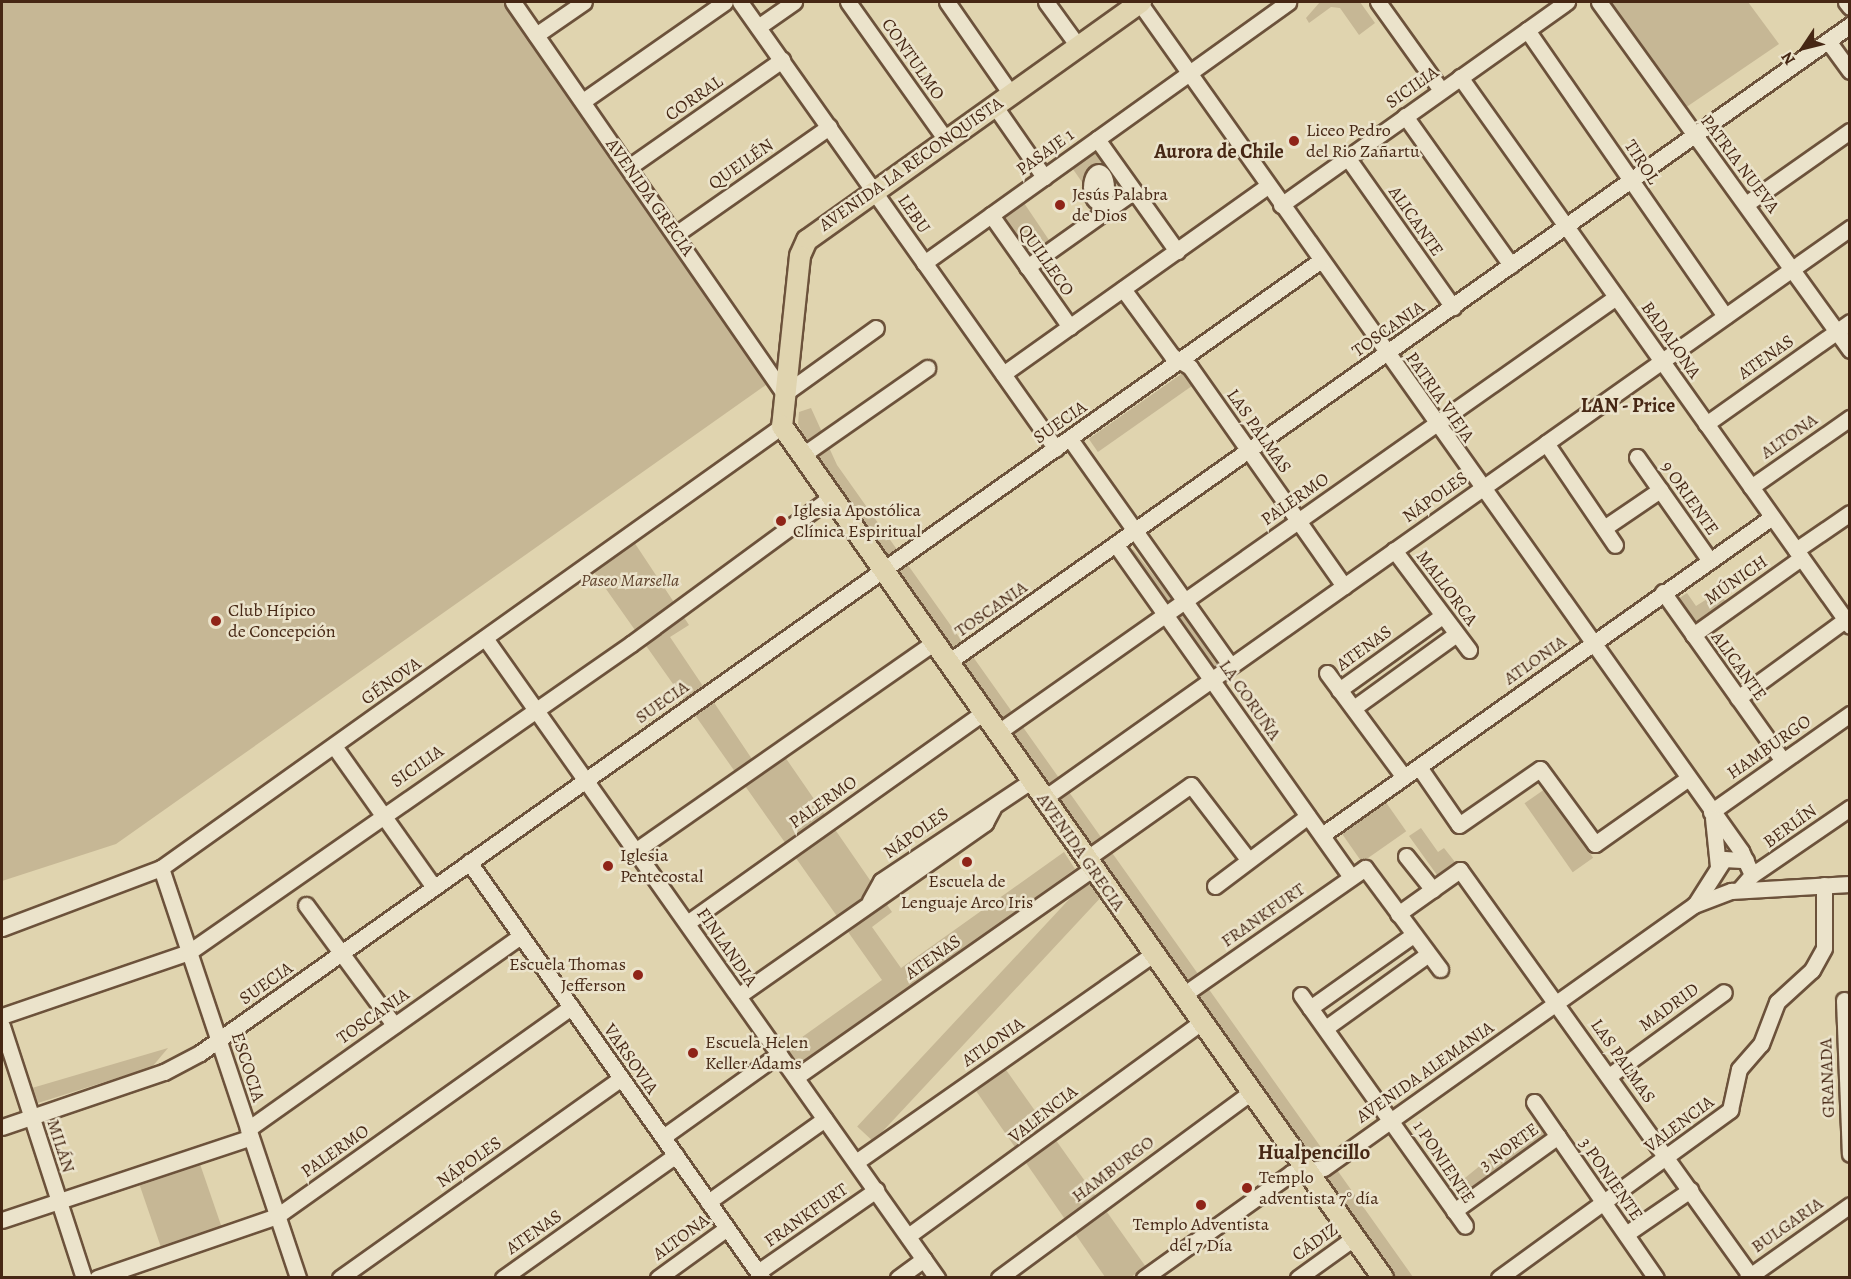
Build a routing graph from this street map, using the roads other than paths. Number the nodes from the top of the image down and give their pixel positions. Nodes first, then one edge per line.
1 (513, 2) edge
2 (584, 2) edge
3 (725, 2) edge
4 (740, 2) edge
5 (794, 2) edge
6 (848, 2) edge
7 (947, 2) edge
8 (1046, 2) edge
9 (1139, 2) edge
10 (1288, 2) edge
11 (1378, 2) edge
12 (1567, 2) edge
13 (1599, 2) edge
14 (1846, 2) edge
15 (1850, 7) edge
16 (1850, 25) edge
17 (758, 27) junction
18 (1527, 30) junction
19 (536, 35) junction
20 (1828, 41) junction
21 (1078, 46) junction
22 (782, 60) junction
23 (1850, 71) edge
24 (1188, 74) junction
25 (1460, 77) junction
26 (1442, 90) junction
27 (1011, 94) junction
28 (583, 101) junction
29 (994, 105) junction
30 (1405, 116) junction
31 (829, 127) junction
32 (1850, 131) edge
33 (1696, 134) junction
34 (1097, 139) junction
35 (946, 140) junction
36 (1347, 157) junction
37 (629, 167) junction
38 (1044, 177) junction
39 (1631, 180) junction
40 (1268, 186) junction
41 (874, 191) junction
42 (1134, 191) junction
43 (1281, 204) junction
44 (1746, 204) junction
45 (991, 215) junction
46 (1566, 226) junction
47 (1850, 228) edge
48 (676, 234) junction
49 (1177, 251) junction
50 (1320, 261) junction
51 (924, 263) junction
52 (1511, 265) junction
53 (1027, 267) junction
54 (1792, 269) junction
55 (1123, 289) junction
56 (1616, 297) junction
57 (1453, 307) junction
58 (1725, 316) junction
59 (1850, 322) edge
60 (1070, 327) junction
61 (876, 328) dead end
62 (1836, 331) junction
63 (1850, 350) edge
64 (1386, 354) junction
65 (1181, 360) junction
66 (1662, 361) junction
67 (927, 368) dead end
68 (1003, 374) junction
69 (784, 394) junction
70 (1850, 418) edge
71 (1436, 424) junction
72 (1706, 424) junction
73 (782, 426) junction
74 (1070, 439) junction
75 (1546, 443) junction
76 (1056, 449) junction
77 (1249, 451) junction
78 (801, 456) junction
79 (1638, 457) dead end
80 (1751, 487) junction
81 (1482, 489) junction
82 (1660, 490) junction
83 (830, 498) junction
84 (1850, 513) edge
85 (1772, 517) junction
86 (1298, 521) junction
87 (1604, 528) junction
88 (1135, 531) junction
89 (1116, 544) junction
90 (1615, 545) dead end
91 (1394, 550) junction
92 (1799, 554) junction
93 (1710, 561) junction
94 (882, 571) junction
95 (1344, 586) junction
96 (1663, 592) junction
97 (1185, 601) junction
98 (1166, 614) junction
99 (1442, 616) junction
100 (1847, 623) edge
101 (1455, 635) junction
102 (1693, 635) junction
103 (485, 638) junction
104 (933, 643) junction
105 (1592, 644) junction
106 (1469, 650) dead end
107 (948, 663) junction
108 (1231, 666) junction
109 (1328, 673) dead end
110 (1212, 680) junction
111 (1339, 690) junction
112 (1738, 698) junction
113 (1354, 707) junction
114 (535, 708) junction
115 (982, 713) junction
116 (1847, 722) edge
117 (997, 733) junction
118 (334, 746) junction
119 (1783, 761) junction
120 (1419, 767) junction
121 (1404, 777) junction
122 (1687, 779) junction
123 (585, 780) junction
124 (1031, 782) junction
125 (1043, 799) junction
126 (1850, 808) edge
127 (1711, 812) junction
128 (382, 814) junction
129 (1308, 816) junction
130 (1322, 836) junction
131 (635, 850) junction
132 (1406, 856) dead end
133 (1247, 858) junction
134 (1746, 860) junction
135 (469, 862) junction
136 (1089, 863) junction
137 (161, 868) junction
138 (1717, 869) junction
139 (1752, 875) junction
140 (1351, 877) junction
141 (1850, 884) edge
142 (1824, 885) junction
143 (1215, 886) dead end
144 (434, 887) junction
145 (1785, 888) junction
146 (1433, 890) junction
147 (1735, 891) junction
148 (306, 905) dead end
149 (1694, 905) junction
150 (1398, 914) junction
151 (687, 923) junction
152 (2, 928) edge
153 (1413, 935) junction
154 (521, 936) junction
155 (189, 952) junction
156 (341, 953) junction
157 (1153, 954) junction
158 (1427, 955) junction
159 (1440, 969) dead end
160 (1724, 992) dead end
161 (1183, 995) junction
162 (1301, 995) dead end
163 (738, 996) junction
164 (1844, 1000) dead end
165 (1557, 1002) junction
166 (571, 1007) junction
167 (1310, 1008) junction
168 (2, 1016) edge
169 (1202, 1022) junction
170 (394, 1025) junction
171 (2, 1026) edge
172 (1327, 1027) junction
173 (218, 1040) junction
174 (779, 1054) junction
175 (1609, 1076) junction
176 (796, 1077) junction
177 (621, 1078) junction
178 (1251, 1092) junction
179 (1534, 1102) dead end
180 (31, 1116) junction
181 (825, 1119) junction
182 (1392, 1119) junction
183 (2, 1126) edge
184 (249, 1133) junction
185 (1558, 1136) junction
186 (663, 1137) junction
187 (1850, 1154) edge
188 (675, 1155) junction
189 (1667, 1158) junction
190 (856, 1162) junction
191 (1308, 1171) junction
192 (876, 1190) junction
193 (1690, 1190) junction
194 (59, 1201) junction
195 (708, 1202) junction
196 (1604, 1203) junction
197 (1850, 1205) edge
198 (1454, 1210) junction
199 (277, 1216) junction
200 (2, 1220) edge
201 (1465, 1226) dead end
202 (727, 1228) junction
203 (1626, 1234) junction
204 (908, 1236) junction
205 (1355, 1237) junction
206 (924, 1259) junction
207 (760, 1275) edge
208 (1750, 1277) edge
209 (84, 1278) edge
210 (97, 1278) edge
211 (298, 1278) edge
212 (340, 1278) edge
213 (503, 1278) edge
214 (658, 1278) edge
215 (898, 1278) edge
216 (937, 1278) edge
217 (999, 1278) edge
218 (1144, 1278) edge
219 (1298, 1278) edge
220 (1383, 1278) edge
221 (1499, 1278) edge
222 (1656, 1278) edge

1 - 19 street, AVENIDA GRECIA
2 - 19 street
3 - 28 street
4 - 17 street, LEBU
5 - 17 street
6 - 35 street, CONTULMO
7 - 27 street
8 - 21 street
9 - 21 main road, AVENIDA LA RECONQUISTA
9 - 24 street, PATRIA VIEJA
10 - 24 street
11 - 26 street
12 - 18 street, SICILIA
13 - 33 street, PATRIA NUEVA
14 - 15 street
16 - 20 street, TOSCANIA
17 - 22 street, LEBU
18 - 25 street, SICILIA
18 - 39 street, TIROL
19 - 28 street, AVENIDA GRECIA
20 - 23 street
20 - 33 street, TOSCANIA
21 - 27 main road, AVENIDA LA RECONQUISTA
22 - 31 street, LEBU
22 - 37 street, CORRAL
24 - 34 street, PASAJE 1
24 - 40 street, PATRIA VIEJA
25 - 26 street, SICILIA
25 - 46 street, BADALONA
26 - 30 street, SICILIA
27 - 29 main road, AVENIDA LA RECONQUISTA
28 - 37 street, AVENIDA GRECIA
29 - 35 main road, AVENIDA LA RECONQUISTA
29 - 38 street
30 - 36 street, SICILIA
30 - 52 street
31 - 41 street, LEBU
31 - 48 street, QUEILÉN
32 - 44 street
33 - 39 street, TOSCANIA
33 - 44 street, PATRIA NUEVA
34 - 38 street, PASAJE 1
34 - 42 street
35 - 41 main road, AVENIDA LA RECONQUISTA
36 - 43 street, SICILIA
36 - 57 street, ALICANTE
37 - 48 street, AVENIDA GRECIA
38 - 45 street, PASAJE 1
39 - 46 street, TOSCANIA
39 - 58 street, TIROL
40 - 43 street, PATRIA VIEJA
40 - 49 street
41 - 51 street, LEBU
41 - 69 main road, AVENIDA LA RECONQUISTA
42 - 49 street
42 - 53 street
43 - 50 street, PATRIA VIEJA
44 - 54 street, PATRIA NUEVA
45 - 51 street, PASAJE 1
45 - 53 street, QUILLECO
46 - 52 street, TOSCANIA
46 - 56 street, BADALONA
47 - 54 street, NÁPOLES
48 - 69 street, AVENIDA GRECIA
49 - 55 street
50 - 64 street, PATRIA VIEJA
50 - 65 street, SUECIA
51 - 68 street, LEBU
52 - 57 street, TOSCANIA
53 - 60 street, QUILLECO
54 - 58 street, NÁPOLES
54 - 62 street, PATRIA NUEVA
55 - 60 street
55 - 65 street
56 - 66 street, BADALONA
56 - 71 street, PALERMO
57 - 64 street, TOSCANIA
58 - 66 street, NÁPOLES
59 - 62 street, ATENAS
60 - 68 street
61 - 69 street
62 - 63 street, PATRIA NUEVA
62 - 72 street, ATENAS
64 - 71 street, PATRIA VIEJA
64 - 77 street, TOSCANIA
65 - 74 street, SUECIA
65 - 77 street, LAS PALMAS
66 - 72 street, BADALONA
66 - 75 street, NÁPOLES
67 - 78 street
68 - 76 street, LEBU
69 - 73 main road, AVENIDA LA RECONQUISTA
70 - 80 street, ALTONA
71 - 81 street, PATRIA VIEJA
71 - 86 street, PALERMO
72 - 80 street, BADALONA
73 - 78 main road, AVENIDA GRECIA
73 - 103 street, GÉNOVA
74 - 76 street, SUECIA
74 - 88 street, LA CORUÑA
75 - 81 street, NÁPOLES
75 - 87 street
76 - 94 street, SUECIA
77 - 86 street, LAS PALMAS
77 - 88 street, TOSCANIA
78 - 83 main road, AVENIDA GRECIA
79 - 82 street, 9 ORIENTE
80 - 85 street, BADALONA
81 - 91 street, NÁPOLES
81 - 105 street, PATRIA VIEJA
82 - 87 street
82 - 93 street, 9 ORIENTE
83 - 94 main road, AVENIDA GRECIA
83 - 114 street, SICILIA
84 - 92 street, MÚNICH
85 - 92 street, BADALONA
85 - 93 street, ATLONIA
86 - 95 street, LAS PALMAS
86 - 97 street, PALERMO
87 - 90 street
88 - 89 street, TOSCANIA
88 - 97 street, LA CORUÑA
89 - 98 street, LA CORUÑA
89 - 107 street, TOSCANIA
91 - 95 street, NÁPOLES
91 - 99 street, MALLORCA
92 - 100 street, BADALONA
92 - 102 street, MÚNICH
93 - 96 street, ATLONIA
94 - 104 main road, AVENIDA GRECIA
94 - 123 street, SUECIA
95 - 108 street, NÁPOLES
96 - 102 street, ALICANTE
96 - 105 street, ATLONIA
97 - 98 street, PALERMO
97 - 108 street, LA CORUÑA
98 - 110 street, LA CORUÑA
98 - 117 street, PALERMO
99 - 101 street, MALLORCA
99 - 111 street, ATENAS
100 - 112 street
101 - 106 street, MALLORCA
101 - 113 street
102 - 112 street, ALICANTE
103 - 114 street, FINLANDIA
103 - 118 street, GÉNOVA
104 - 107 main road, AVENIDA GRECIA
104 - 131 street, TOSCANIA
105 - 120 street, ATLONIA
105 - 122 street, PATRIA VIEJA
107 - 115 main road, AVENIDA GRECIA
108 - 110 street, NÁPOLES
109 - 111 street
110 - 125 street, NÁPOLES
110 - 129 street, LA CORUÑA
111 - 113 street
112 - 119 street, ALICANTE
113 - 121 street
114 - 123 street, FINLANDIA
114 - 128 street, SICILIA
115 - 117 main road, AVENIDA GRECIA
115 - 151 street, PALERMO
116 - 119 street, HAMBURGO
117 - 124 main road, AVENIDA GRECIA
118 - 128 street
118 - 137 street, GÉNOVA
119 - 127 street, HAMBURGO
120 - 121 street, ATLONIA
120 - 122 street
121 - 130 street, ATLONIA
122 - 127 street, PATRIA VIEJA
123 - 131 street, FINLANDIA
123 - 135 street, SUECIA
124 - 125 main road, AVENIDA GRECIA
124 - 163 street, NÁPOLES
125 - 136 main road, AVENIDA GRECIA
126 - 139 street, BERLÍN
127 - 134 street, PATRIA VIEJA
127 - 138 street, PATRIA VIEJA
128 - 144 street
128 - 155 street, SICILIA
129 - 130 street, LA CORUÑA
129 - 133 street
130 - 140 street, LA CORUÑA
131 - 151 street, FINLANDIA
132 - 146 street
133 - 136 street, ATENAS
133 - 143 street
134 - 138 street
134 - 139 street
135 - 144 street, SUECIA
135 - 154 street, VARSOVIA
136 - 157 main road, AVENIDA GRECIA
136 - 176 street, ATENAS
137 - 152 street, GÉNOVA
137 - 155 street, ESCOCIA
138 - 147 street
138 - 149 street, AVENIDA ALEMANIA
139 - 145 street, AVENIDA ALEMANIA
139 - 147 street, AVENIDA ALEMANIA
140 - 150 street, FRANKFURT
140 - 161 street, FRANKFURT
141 - 142 street, AVENIDA ALEMANIA
142 - 145 street, AVENIDA ALEMANIA
142 - 189 street, VALENCIA
144 - 156 street, SUECIA
145 - 147 street, AVENIDA ALEMANIA
146 - 150 street
146 - 165 street, LAS PALMAS
147 - 149 street, AVENIDA ALEMANIA
148 - 156 street
149 - 165 street, AVENIDA ALEMANIA
150 - 153 street
151 - 163 street, FINLANDIA
153 - 158 street
153 - 167 street
154 - 166 street, VARSOVIA
154 - 170 street, TOSCANIA
155 - 168 street, SICILIA
155 - 173 street, ESCOCIA
156 - 170 street
156 - 173 street, SUECIA
157 - 161 main road, AVENIDA GRECIA
157 - 190 street, ATLONIA
158 - 159 street
158 - 172 street
160 - 175 street, MADRID
161 - 169 main road, AVENIDA GRECIA
162 - 167 street, 1 PONIENTE
163 - 174 street, FINLANDIA
164 - 187 street, GRANADA
165 - 175 street, LAS PALMAS
165 - 182 street, AVENIDA ALEMANIA
166 - 177 street, VARSOVIA
166 - 199 street, PALERMO
167 - 172 street, 1 PONIENTE
169 - 178 main road, AVENIDA GRECIA
169 - 204 street, VALENCIA
170 - 184 street, TOSCANIA
171 - 180 street, MILÁN
172 - 182 street, 1 PONIENTE
173 - 180 street, SUECIA
173 - 184 street, ESCOCIA
174 - 176 street, FINLANDIA
174 - 186 street
175 - 189 street, LAS PALMAS
176 - 181 street, FINLANDIA
177 - 186 street, VARSOVIA
177 - 212 street, NÁPOLES
178 - 191 main road, AVENIDA GRECIA
178 - 217 street, HAMBURGO
179 - 185 street, 3 PONIENTE
180 - 183 street, SUECIA
180 - 194 street, MILÁN
181 - 190 street, FINLANDIA
181 - 195 street
182 - 191 street, AVENIDA ALEMANIA
182 - 198 street, 1 PONIENTE
184 - 194 street, TOSCANIA
184 - 199 street, ESCOCIA
185 - 196 street, 3 PONIENTE
185 - 198 street, 3 NORTE
186 - 188 street, VARSOVIA
188 - 195 street, VARSOVIA
188 - 213 street, ATENAS
189 - 193 street, LAS PALMAS
189 - 196 street, VALENCIA
190 - 192 street, FINLANDIA
191 - 205 main road, AVENIDA GRECIA
191 - 218 street, AVENIDA ALEMANIA
192 - 204 street, FINLANDIA
192 - 207 street, FRANKFURT
193 - 203 street
193 - 208 street, LAS PALMAS
194 - 200 street, TOSCANIA
194 - 209 street, MILÁN
195 - 202 street, VARSOVIA
196 - 203 street, 3 PONIENTE
196 - 221 street, VALENCIA
197 - 208 street, BULGARIA
198 - 201 street, 1 PONIENTE
199 - 210 street, PALERMO
199 - 211 street, ESCOCIA
202 - 207 street, VARSOVIA
202 - 214 street, ALTONA
203 - 222 street, 3 PONIENTE
204 - 206 street, FINLANDIA
205 - 219 street, CÁDIZ
205 - 220 main road, AVENIDA GRECIA
206 - 215 street
206 - 216 street, FINLANDIA

